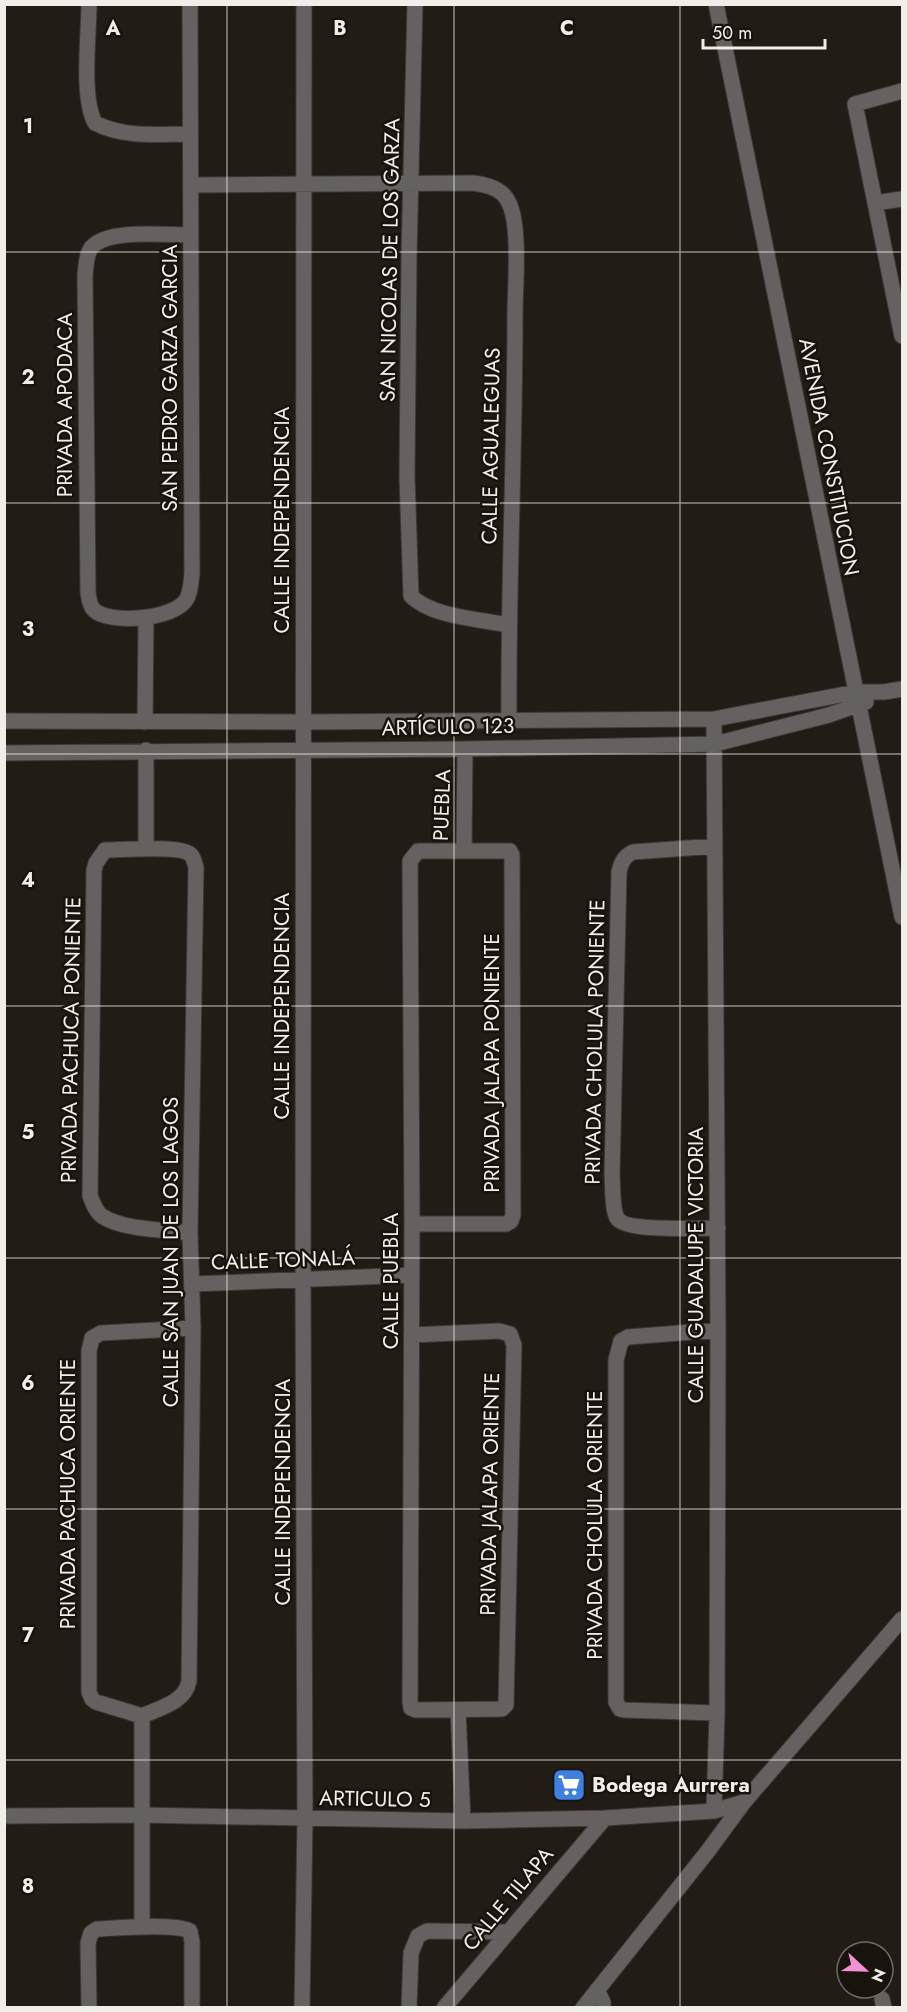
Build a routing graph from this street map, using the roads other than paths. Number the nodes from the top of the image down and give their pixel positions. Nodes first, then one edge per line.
1 (89, 4) edge
2 (190, 4) edge
3 (304, 4) edge
4 (416, 4) edge
5 (716, 4) edge
6 (903, 91) edge
7 (190, 134) junction
8 (303, 183) junction
9 (412, 184) junction
10 (191, 185) junction
11 (903, 199) edge
12 (875, 203) junction
13 (190, 235) junction
14 (903, 336) edge
15 (146, 617) junction
16 (508, 625) junction
17 (903, 689) edge
18 (857, 699) junction
19 (714, 719) junction
20 (509, 720) junction
21 (4, 722) edge
22 (145, 722) junction
23 (304, 722) junction
24 (715, 744) junction
25 (465, 749) junction
26 (146, 750) junction
27 (304, 750) junction
28 (4, 753) edge
29 (715, 846) junction
30 (146, 849) junction
31 (464, 851) junction
32 (414, 855) joint
33 (903, 917) edge
34 (412, 1224) junction
35 (718, 1228) junction
36 (190, 1233) junction
37 (412, 1275) junction
38 (303, 1280) junction
39 (193, 1284) junction
40 (193, 1328) junction
41 (718, 1330) junction
42 (412, 1335) junction
43 (903, 1619) edge
44 (458, 1710) junction
45 (717, 1713) junction
46 (142, 1716) junction
47 (744, 1802) junction
48 (714, 1811) junction
49 (140, 1815) junction
50 (4, 1816) edge
51 (604, 1818) junction
52 (305, 1819) junction
53 (463, 1821) junction
54 (142, 1928) junction
55 (508, 1932) junction
56 (597, 1990) junction
57 (89, 2007) edge
58 (192, 2007) edge
59 (302, 2007) edge
60 (409, 2007) edge
61 (444, 2007) edge
62 (583, 2007) edge
63 (603, 2007) edge

1 - 7 street
2 - 7 street, SAN PEDRO GARZA GARCIA
3 - 8 street, CALLE INDEPENDENCIA
4 - 9 street, SAN NICOLAS DE LOS GARZA
5 - 18 street, AVENIDA CONSTITUCION
6 - 12 street
7 - 10 street, SAN PEDRO GARZA GARCIA
8 - 9 street
8 - 10 street
8 - 23 street, CALLE INDEPENDENCIA
9 - 16 street, SAN NICOLAS DE LOS GARZA
9 - 16 street, CALLE AGUALEGUAS
10 - 13 street, SAN PEDRO GARZA GARCIA
11 - 12 street
12 - 14 street
13 - 15 street, SAN PEDRO GARZA GARCIA
13 - 15 street, PRIVADA APODACA
15 - 22 street
16 - 20 street, CALLE AGUALEGUAS
17 - 18 street, ARTÍCULO 123
18 - 19 street, ARTÍCULO 123
18 - 24 street, ARTÍCULO 123
18 - 33 street, AVENIDA CONSTITUCION
19 - 20 street, ARTÍCULO 123
19 - 24 street, CALLE GUADALUPE VICTORIA
20 - 23 street, ARTÍCULO 123
21 - 22 street, ARTÍCULO 123
22 - 23 street, ARTÍCULO 123
23 - 27 street, CALLE INDEPENDENCIA
24 - 25 street, ARTÍCULO 123
24 - 29 street, CALLE GUADALUPE VICTORIA
25 - 27 street, ARTÍCULO 123
25 - 31 street, PUEBLA
26 - 27 street, ARTÍCULO 123
26 - 28 street, ARTÍCULO 123
26 - 30 street
27 - 38 street, CALLE INDEPENDENCIA
29 - 35 street, CALLE GUADALUPE VICTORIA
29 - 35 street, PRIVADA CHOLULA PONIENTE
30 - 36 street, CALLE SAN JUAN DE LOS LAGOS
30 - 36 street, PRIVADA PACHUCA PONIENTE
31 - 32 street, PUEBLA
31 - 34 street, PRIVADA JALAPA PONIENTE
32 - 34 street, CALLE PUEBLA
34 - 37 street, CALLE PUEBLA
35 - 41 street, CALLE GUADALUPE VICTORIA
36 - 39 street, CALLE SAN JUAN DE LOS LAGOS
37 - 38 street, CALLE TONALÁ
37 - 42 street, CALLE PUEBLA
38 - 39 street, CALLE TONALÁ
38 - 52 street, CALLE INDEPENDENCIA
39 - 40 street, CALLE SAN JUAN DE LOS LAGOS
40 - 46 street, CALLE SAN JUAN DE LOS LAGOS
40 - 46 street, PRIVADA PACHUCA ORIENTE
41 - 45 street, CALLE GUADALUPE VICTORIA
41 - 45 street, PRIVADA CHOLULA ORIENTE
42 - 44 street, CALLE PUEBLA
42 - 44 street, PRIVADA JALAPA ORIENTE
43 - 47 street
44 - 53 street
45 - 48 street, CALLE GUADALUPE VICTORIA
46 - 49 street
47 - 48 street, ARTICULO 5
47 - 56 street
48 - 51 street, ARTICULO 5
49 - 50 street, ARTICULO 5
49 - 52 street, ARTICULO 5
49 - 54 street
51 - 53 street, ARTICULO 5
51 - 55 street, CALLE TILAPA
52 - 53 street, ARTICULO 5
52 - 59 street, CALLE INDEPENDENCIA
54 - 57 street
54 - 58 street
55 - 60 street
55 - 61 street, CALLE TILAPA
56 - 62 street
56 - 63 street

